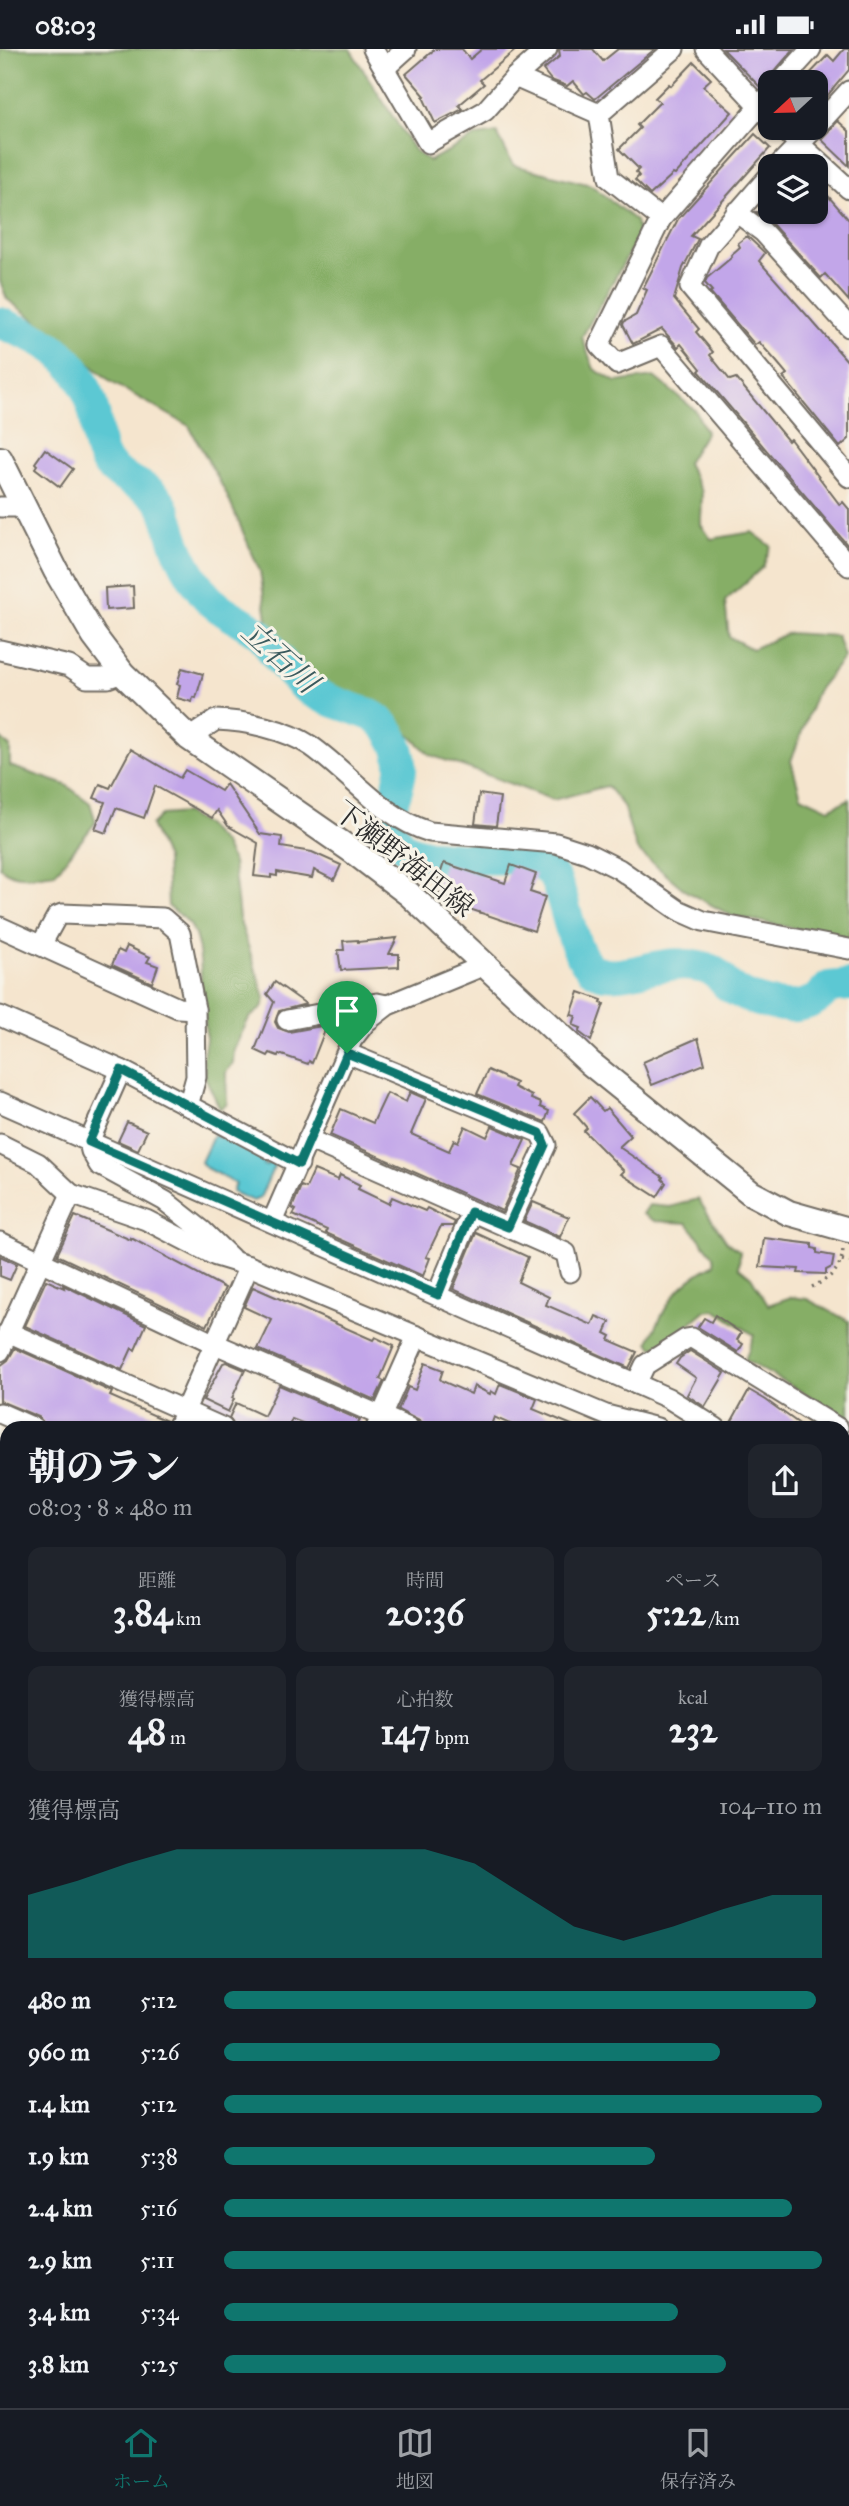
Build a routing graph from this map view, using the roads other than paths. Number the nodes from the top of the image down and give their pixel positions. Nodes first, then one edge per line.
1 (373, 49) edge
2 (406, 49) edge
3 (547, 49) edge
4 (674, 49) edge
5 (706, 49) edge
6 (811, 49) edge
7 (385, 68) junction
8 (792, 70) edge
9 (515, 77) junction
10 (849, 91) edge
11 (758, 98) edge
12 (828, 113) edge
13 (599, 114) junction
14 (758, 115) edge
15 (796, 140) edge
16 (803, 140) edge
17 (800, 143) junction
18 (789, 154) edge
19 (758, 188) edge
20 (849, 189) edge
21 (736, 212) junction
22 (661, 219) junction
23 (849, 327) edge
24 (0, 459) edge
25 (848, 474) edge
26 (12, 507) edge
27 (849, 566) edge
28 (0, 650) edge
29 (122, 673) junction
30 (189, 738) junction
31 (0, 927) edge
32 (41, 945) junction
33 (849, 949) edge
34 (485, 965) junction
35 (388, 1005) junction
36 (195, 1009) junction
37 (0, 1016) edge
38 (287, 1020) dead end
39 (347, 1053) junction
40 (121, 1070) junction
41 (0, 1102) edge
42 (188, 1106) junction
43 (308, 1139) junction
44 (89, 1142) junction
45 (0, 1144) edge
46 (299, 1164) junction
47 (71, 1194) junction
48 (471, 1212) junction
49 (272, 1222) junction
50 (508, 1227) junction
51 (848, 1230) edge
52 (0, 1242) edge
53 (40, 1262) junction
54 (242, 1263) junction
55 (570, 1272) dead end
56 (438, 1295) junction
57 (8, 1332) junction
58 (417, 1336) junction
59 (214, 1343) junction
60 (0, 1351) edge
61 (636, 1384) junction
62 (0, 1413) edge
63 (180, 1419) edge
64 (18, 1421) edge
65 (377, 1421) edge
66 (379, 1421) edge
67 (604, 1421) edge
68 (705, 1421) edge
69 (827, 1421) edge

1 - 7 street
2 - 7 street
3 - 9 street
4 - 13 street
5 - 11 street
6 - 8 street
7 - 9 street
9 - 13 street
10 - 12 street
13 - 22 street
14 - 22 street
15 - 17 street
16 - 17 street
17 - 18 street
17 - 20 street
19 - 21 street
21 - 23 street
21 - 25 street
22 - 27 street
24 - 26 main road, 下瀬野海田線
26 - 29 main road, 下瀬野海田線
28 - 29 street
29 - 30 main road, 下瀬野海田線
30 - 33 street
30 - 34 main road, 下瀬野海田線
31 - 32 street
32 - 36 street
32 - 36 street
34 - 35 street
34 - 51 main road, 下瀬野海田線
35 - 38 street
35 - 39 street
36 - 42 street
37 - 40 street
39 - 43 street
39 - 50 street
40 - 42 street
40 - 44 street
41 - 44 street
42 - 46 street
43 - 46 street
43 - 48 street
44 - 49 street
44 - 54 street
45 - 47 street
46 - 49 street
47 - 53 street
47 - 54 street
48 - 50 street
48 - 56 street
49 - 56 street
50 - 55 street
52 - 53 street
53 - 57 street
53 - 59 street
54 - 58 street
54 - 59 street
56 - 61 street
57 - 60 street
57 - 63 street
58 - 66 street
58 - 67 street
59 - 63 street
59 - 65 street
61 - 68 street
61 - 69 street
62 - 64 street

